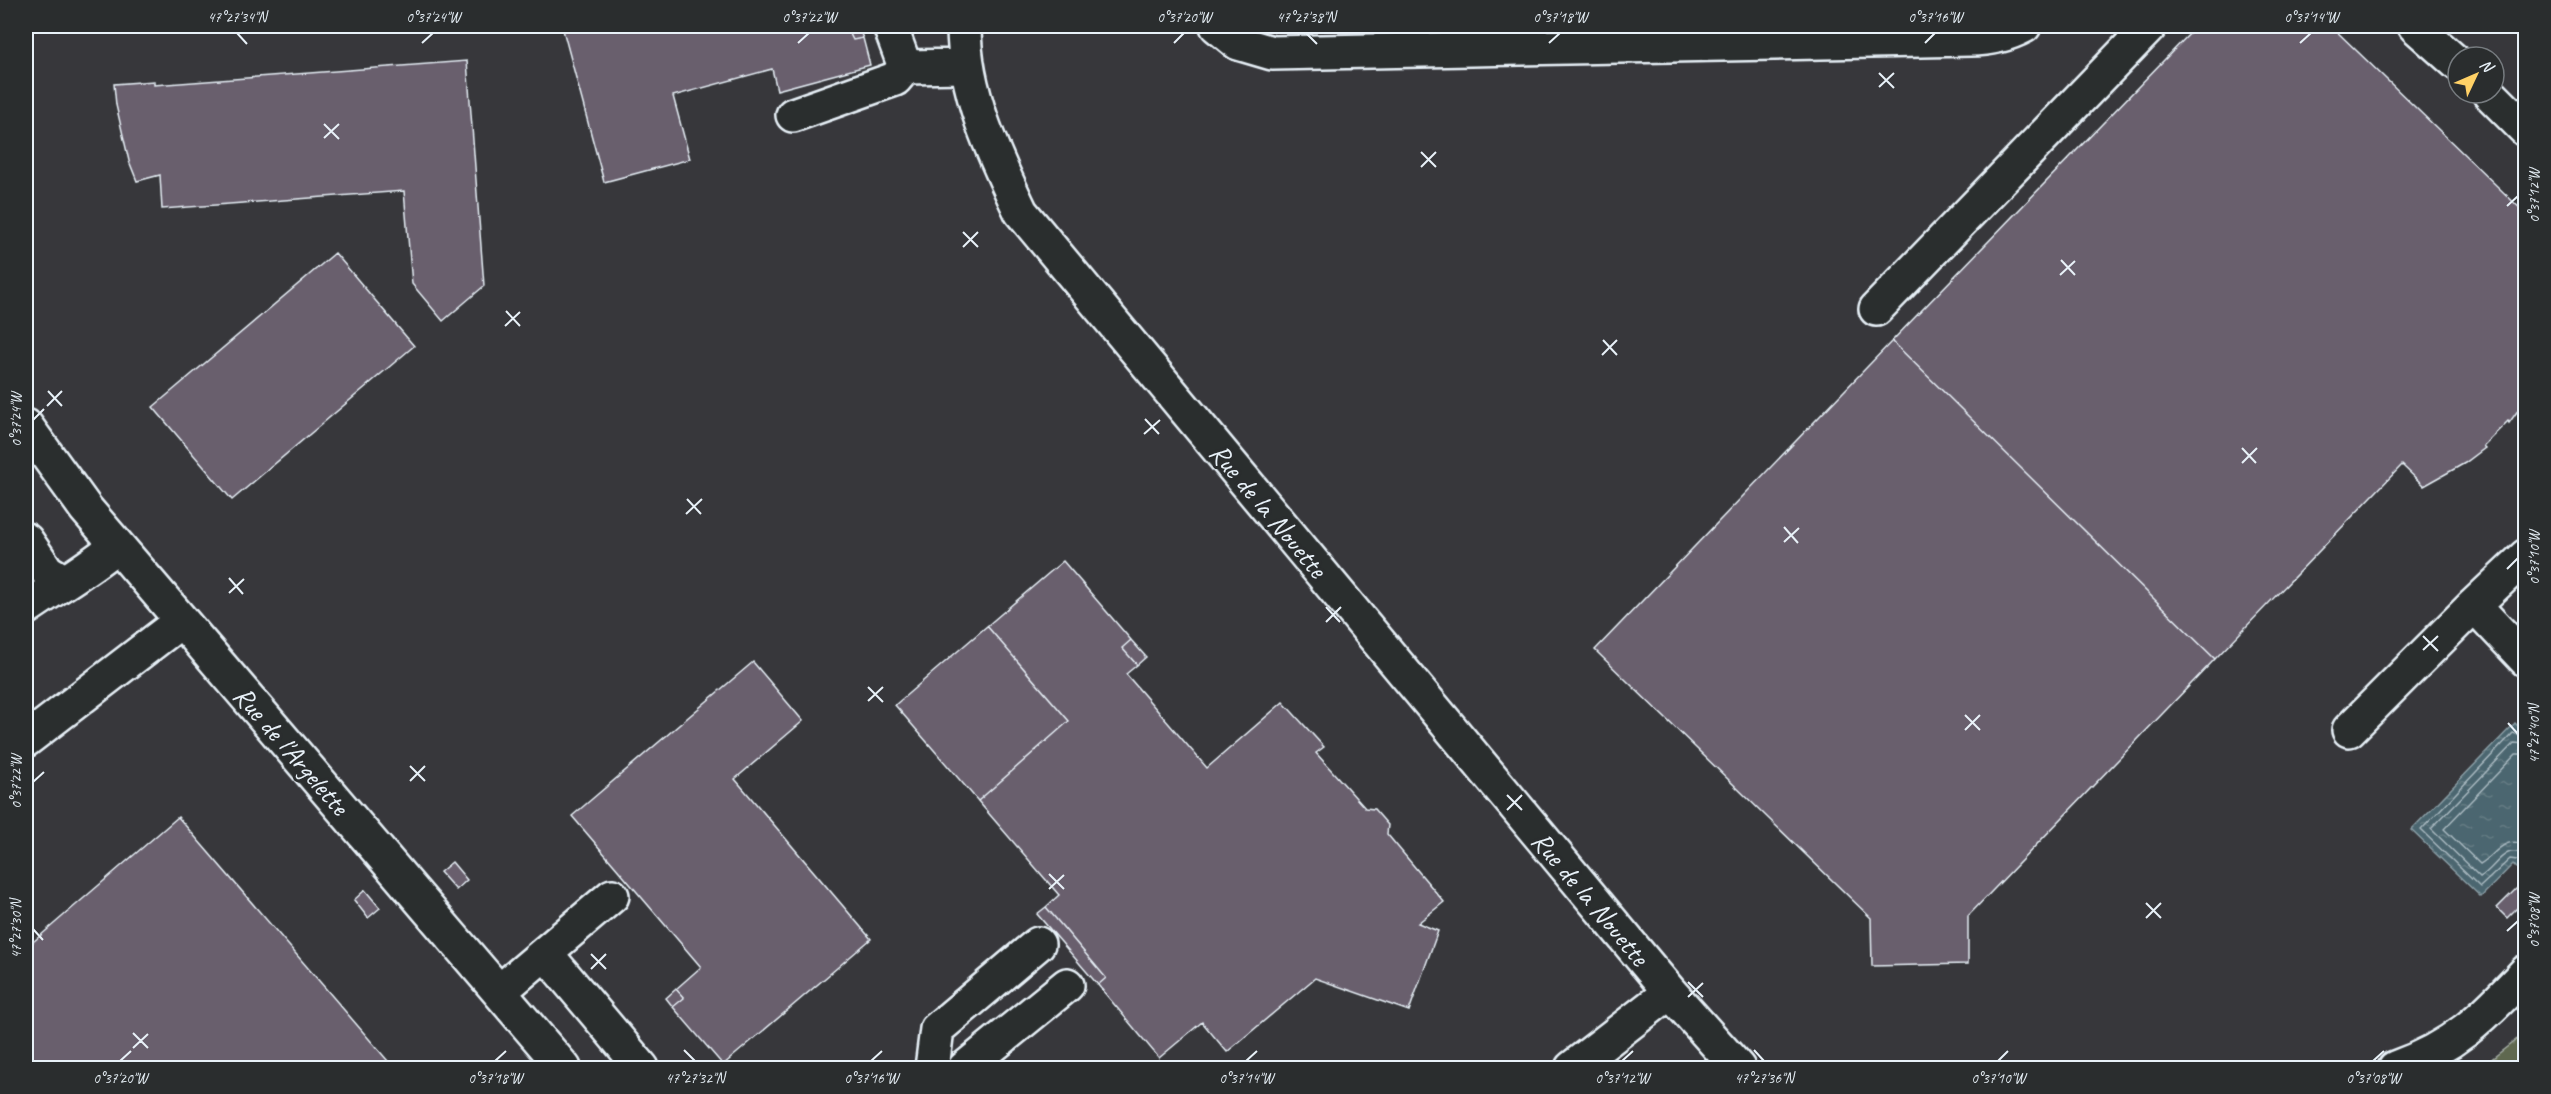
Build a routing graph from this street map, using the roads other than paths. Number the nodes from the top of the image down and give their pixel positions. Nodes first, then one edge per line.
1 (890, 26) edge
2 (964, 26) edge
3 (1217, 26) edge
4 (2024, 26) edge
5 (2150, 26) edge
6 (2415, 26) edge
7 (2446, 53) edge
8 (967, 66) junction
9 (904, 67) junction
10 (2501, 105) edge
11 (793, 115) dead end
12 (2526, 130) edge
13 (1875, 309) dead end
14 (26, 426) edge
15 (26, 540) edge
16 (117, 545) junction
17 (2526, 556) edge
18 (65, 582) junction
19 (2474, 605) junction
20 (26, 608) edge
21 (181, 621) junction
22 (2526, 660) edge
23 (2349, 730) dead end
24 (26, 740) edge
25 (612, 896) dead end
26 (1038, 944) dead end
27 (546, 954) junction
28 (2526, 972) edge
29 (1067, 985) dead end
30 (499, 992) junction
31 (1670, 992) junction
32 (564, 1068) edge
33 (642, 1068) edge
34 (932, 1068) edge
35 (965, 1068) edge
36 (1572, 1068) edge
37 (1738, 1068) edge
38 (2395, 1068) edge

1 - 9 street
2 - 8 street, Rue de la Nouette
3 - 4 street
5 - 13 street
6 - 7 street
8 - 9 street
8 - 31 street, Rue de la Nouette
9 - 11 street
10 - 12 street
14 - 16 street, Rue de l'Argelette
15 - 18 street
16 - 18 street
16 - 21 street, Rue de l'Argelette
17 - 19 street
18 - 20 street
19 - 22 street
19 - 23 street
21 - 24 street
21 - 30 street, Rue de l'Argelette
25 - 27 street
26 - 34 street
27 - 30 street
27 - 33 street
28 - 38 street
29 - 35 street
30 - 32 street, Rue de l'Argelette
31 - 36 street
31 - 37 street, Rue de la Nouette

